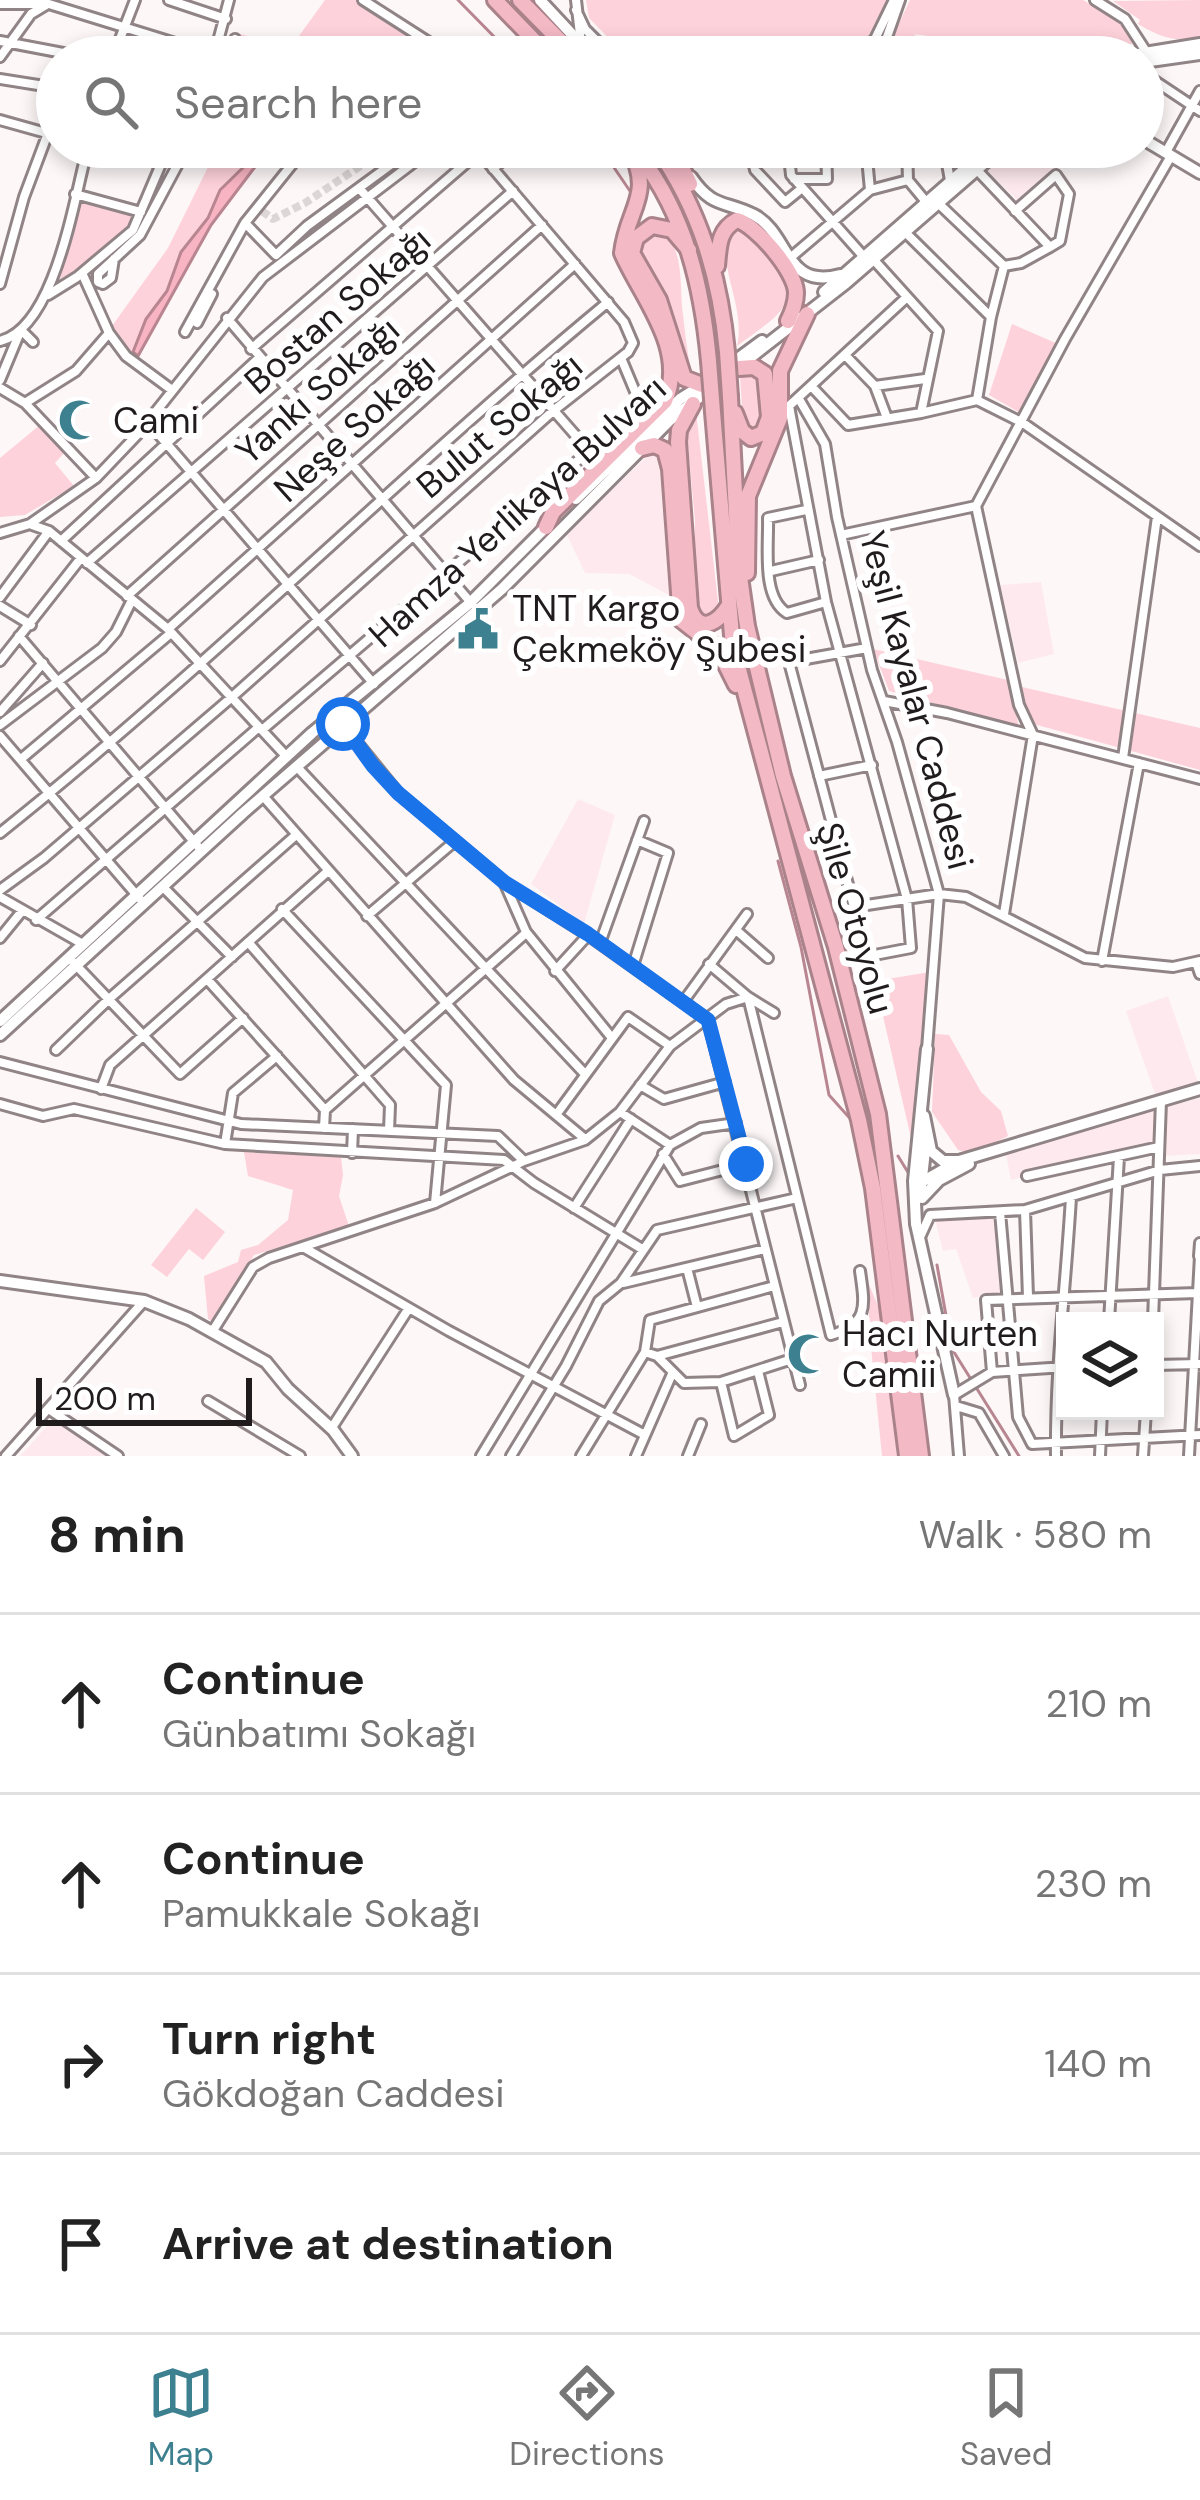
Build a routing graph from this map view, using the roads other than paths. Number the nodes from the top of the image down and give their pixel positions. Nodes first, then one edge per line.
1 (136, 0) edge
2 (169, 0) edge
3 (229, 0) edge
4 (364, 0) edge
5 (495, 0) edge
6 (520, 0) edge
7 (540, 0) edge
8 (897, 0) edge
9 (1096, 0) edge
10 (49, 2) edge
11 (0, 4) edge
12 (576, 5) edge
13 (226, 19) junction
14 (126, 25) junction
15 (122, 36) edge
16 (157, 36) edge
17 (220, 36) edge
18 (420, 36) edge
19 (530, 36) edge
20 (562, 36) edge
21 (568, 36) edge
22 (578, 36) edge
23 (592, 36) edge
24 (877, 36) edge
25 (886, 36) edge
26 (1133, 36) edge
27 (0, 41) edge
28 (12, 42) junction
29 (1200, 44) edge
30 (36, 47) edge
31 (1200, 54) edge
32 (1164, 56) edge
33 (0, 57) edge
34 (1164, 59) edge
35 (0, 79) edge
36 (1164, 79) edge
37 (36, 85) edge
38 (1200, 91) edge
39 (1196, 108) edge
40 (3, 121) edge
41 (36, 130) edge
42 (0, 133) edge
43 (1164, 150) edge
44 (1169, 153) junction
45 (1164, 162) edge
46 (37, 168) edge
47 (82, 168) edge
48 (159, 168) edge
49 (176, 168) edge
50 (290, 168) edge
51 (386, 168) edge
52 (406, 168) edge
53 (461, 168) edge
54 (639, 168) edge
55 (646, 168) edge
56 (669, 168) edge
57 (681, 168) edge
58 (686, 168) edge
59 (754, 168) edge
60 (792, 168) edge
61 (827, 168) edge
62 (868, 168) edge
63 (908, 168) edge
64 (948, 168) edge
65 (968, 168) edge
66 (979, 168) edge
67 (1161, 168) edge
68 (494, 169) edge
69 (977, 170) junction
70 (1200, 173) edge
71 (794, 179) junction
72 (908, 180) junction
73 (951, 186) junction
74 (358, 188) junction
75 (801, 189) junction
76 (870, 190) junction
77 (513, 191) junction
78 (75, 194) junction
79 (367, 198) junction
80 (933, 203) junction
81 (1016, 211) junction
82 (141, 212) junction
83 (245, 223) junction
84 (833, 224) junction
85 (542, 225) junction
86 (392, 228) junction
87 (905, 232) junction
88 (707, 247) junction
89 (1050, 247) junction
90 (689, 250) junction
91 (790, 258) junction
92 (868, 258) junction
93 (114, 259) dead end
94 (575, 264) junction
95 (1004, 266) junction
96 (428, 268) junction
97 (220, 269) junction
98 (82, 273) junction
99 (843, 274) junction
100 (716, 277) junction
101 (0, 284) edge
102 (48, 295) junction
103 (907, 297) junction
104 (608, 302) junction
105 (457, 303) junction
106 (807, 314) junction
107 (991, 317) junction
108 (227, 318) junction
109 (788, 321) junction
110 (196, 322) dead end
111 (21, 330) junction
112 (185, 332) dead end
113 (110, 333) junction
114 (0, 341) edge
115 (489, 341) junction
116 (33, 342) dead end
117 (251, 349) junction
118 (845, 355) junction
119 (259, 358) junction
120 (621, 358) junction
121 (739, 368) junction
122 (519, 375) junction
123 (925, 379) junction
124 (0, 384) edge
125 (702, 385) junction
126 (875, 386) junction
127 (812, 387) junction
128 (172, 390) junction
129 (286, 390) junction
130 (730, 398) junction
131 (799, 400) junction
132 (977, 400) junction
133 (26, 403) junction
134 (693, 404) junction
135 (553, 411) junction
136 (921, 413) junction
137 (887, 418) junction
138 (148, 422) junction
139 (1023, 423) junction
140 (319, 426) junction
141 (169, 446) junction
142 (643, 448) junction
143 (617, 449) junction
144 (591, 452) junction
145 (354, 464) junction
146 (191, 472) junction
147 (96, 478) junction
148 (584, 482) junction
149 (383, 499) junction
150 (976, 506) junction
151 (223, 509) junction
152 (806, 510) junction
153 (1157, 518) junction
154 (30, 524) junction
155 (546, 527) junction
156 (49, 531) junction
157 (0, 533) edge
158 (412, 534) junction
159 (841, 535) junction
160 (61, 541) junction
161 (1200, 547) edge
162 (258, 549) junction
163 (84, 560) junction
164 (819, 560) junction
165 (771, 571) junction
166 (446, 573) junction
167 (287, 584) junction
168 (130, 598) junction
169 (0, 601) edge
170 (826, 602) junction
171 (729, 605) junction
172 (474, 607) junction
173 (318, 619) junction
174 (31, 626) junction
175 (747, 626) junction
176 (170, 631) junction
177 (19, 636) junction
178 (867, 648) junction
179 (841, 650) junction
180 (350, 655) junction
181 (0, 661) edge
182 (43, 663) junction
183 (200, 663) junction
184 (59, 681) junction
185 (377, 687) junction
186 (232, 697) junction
187 (884, 701) junction
188 (84, 709) junction
189 (0, 712) edge
190 (339, 719) junction
191 (0, 725) edge
192 (261, 728) junction
193 (1033, 735) junction
194 (0, 736) edge
195 (113, 742) junction
196 (759, 742) junction
197 (1123, 758) junction
198 (20, 759) junction
199 (291, 761) junction
200 (1139, 763) junction
201 (872, 765) junction
202 (140, 776) junction
203 (819, 776) junction
204 (1200, 779) edge
205 (50, 793) junction
206 (262, 795) junction
207 (166, 809) junction
208 (644, 821) dead end
209 (80, 827) junction
210 (0, 833) edge
211 (296, 835) junction
212 (637, 840) junction
213 (455, 841) junction
214 (197, 846) junction
215 (106, 858) junction
216 (327, 872) junction
217 (504, 882) junction
218 (405, 884) junction
219 (162, 886) junction
220 (0, 894) edge
221 (939, 894) junction
222 (140, 898) junction
223 (907, 899) junction
224 (282, 909) junction
225 (22, 911) junction
226 (747, 914) dead end
227 (1004, 915) junction
228 (367, 916) junction
229 (36, 920) junction
230 (197, 922) junction
231 (736, 930) junction
232 (526, 932) junction
233 (588, 934) junction
234 (0, 938) edge
235 (248, 942) junction
236 (81, 943) junction
237 (600, 943) junction
238 (232, 957) junction
239 (768, 958) dead end
240 (859, 958) dead end
241 (71, 960) junction
242 (1102, 961) junction
243 (1198, 961) edge
244 (709, 964) junction
245 (633, 966) junction
246 (484, 969) junction
247 (555, 971) junction
248 (1200, 974) edge
249 (207, 979) junction
250 (748, 997) junction
251 (109, 999) junction
252 (442, 1003) junction
253 (682, 1003) junction
254 (774, 1013) dead end
255 (243, 1018) junction
256 (708, 1020) junction
257 (2, 1024) edge
258 (143, 1035) junction
259 (402, 1038) junction
260 (612, 1038) junction
261 (670, 1046) junction
262 (927, 1049) joint
263 (56, 1050) dead end
264 (277, 1056) junction
265 (0, 1061) edge
266 (584, 1073) junction
267 (364, 1074) junction
268 (725, 1082) junction
269 (640, 1085) junction
270 (101, 1089) junction
271 (1200, 1089) edge
272 (1161, 1099) junction
273 (0, 1104) edge
274 (325, 1109) junction
275 (620, 1112) junction
276 (556, 1115) junction
277 (632, 1119) junction
278 (227, 1120) junction
279 (736, 1123) junction
280 (324, 1128) junction
281 (353, 1130) junction
282 (389, 1131) junction
283 (441, 1134) junction
284 (922, 1136) junction
285 (585, 1140) junction
286 (225, 1144) junction
287 (1003, 1145) junction
288 (1159, 1147) junction
289 (667, 1149) junction
290 (352, 1153) junction
291 (439, 1156) junction
292 (1119, 1157) junction
293 (524, 1161) junction
294 (959, 1161) junction
295 (746, 1164) junction
296 (1200, 1166) edge
297 (512, 1167) junction
298 (1160, 1170) junction
299 (1028, 1176) dead end
300 (923, 1183) junction
301 (1117, 1184) junction
302 (1071, 1197) junction
303 (797, 1198) junction
304 (435, 1203) junction
305 (574, 1208) junction
306 (755, 1210) junction
307 (1024, 1210) junction
308 (1000, 1212) junction
309 (615, 1233) junction
310 (918, 1240) junction
311 (1200, 1243) edge
312 (302, 1246) junction
313 (765, 1249) junction
314 (642, 1250) junction
315 (1199, 1256) edge
316 (687, 1268) junction
317 (860, 1271) dead end
318 (0, 1281) edge
319 (621, 1283) junction
320 (774, 1286) junction
321 (1197, 1293) junction
322 (1111, 1294) junction
323 (1155, 1294) junction
324 (1066, 1296) junction
325 (1028, 1297) junction
326 (1008, 1298) junction
327 (144, 1301) junction
328 (409, 1308) junction
329 (697, 1308) junction
330 (1065, 1312) edge
331 (1109, 1312) edge
332 (1154, 1312) edge
333 (783, 1322) junction
334 (212, 1332) junction
335 (645, 1352) junction
336 (657, 1356) junction
337 (792, 1358) junction
338 (1197, 1364) edge
339 (1164, 1365) edge
340 (1056, 1367) edge
341 (1012, 1369) junction
342 (758, 1371) junction
343 (992, 1372) junction
344 (530, 1374) junction
345 (672, 1374) junction
346 (721, 1382) junction
347 (800, 1385) dead end
348 (554, 1387) junction
349 (955, 1400) junction
350 (208, 1401) dead end
351 (50, 1409) junction
352 (607, 1414) junction
353 (1057, 1420) edge
354 (1102, 1420) edge
355 (1145, 1420) edge
356 (701, 1424) dead end
357 (332, 1429) junction
358 (645, 1435) junction
359 (1195, 1435) edge
360 (1144, 1437) junction
361 (1101, 1438) junction
362 (1056, 1440) junction
363 (6, 1456) edge
364 (118, 1456) edge
365 (301, 1456) edge
366 (352, 1456) edge
367 (481, 1456) edge
368 (512, 1456) edge
369 (580, 1456) edge
370 (636, 1456) edge
371 (688, 1456) edge
372 (907, 1456) edge
373 (921, 1456) edge
374 (958, 1456) edge
375 (1004, 1456) edge
376 (1056, 1456) edge
377 (1100, 1456) edge
378 (1143, 1456) edge
379 (1189, 1456) edge

1 - 14 street
2 - 13 street
3 - 13 street
4 - 18 street
5 - 19 highway
6 - 20 highway
7 - 21 main road
8 - 24 street
8 - 25 street
9 - 26 street
10 - 11 street
10 - 14 street
10 - 28 street
12 - 22 street
12 - 23 street
13 - 17 street
14 - 15 street
14 - 16 street
27 - 28 street
28 - 30 street
28 - 33 street
29 - 32 main road
31 - 34 main road
35 - 37 street
36 - 39 street
38 - 39 street
39 - 44 street
40 - 41 street
40 - 42 street
43 - 44 main road
44 - 45 street
44 - 70 main road
46 - 101 street
47 - 78 street
48 - 82 street
49 - 93 street
50 - 83 street
51 - 74 street
52 - 79 street
53 - 86 street, Bulut Sokağı
54 - 143 highway
55 - 90 highway
56 - 88 highway
57 - 88 highway
58 - 91 main road
59 - 75 street
60 - 71 street
61 - 71 street
62 - 76 street
63 - 72 street
64 - 73 street
65 - 73 main road
66 - 69 main road
67 - 139 street
68 - 77 street, Bulut Sokağı
69 - 73 main road
69 - 81 street
71 - 75 street
72 - 76 street
72 - 80 street
73 - 80 main road
74 - 79 street
74 - 83 street
75 - 84 street
76 - 84 street
77 - 85 street, Bulut Sokağı
77 - 96 street, Bostan Sokağı
78 - 82 street
78 - 102 street
79 - 86 street
79 - 108 street
80 - 87 main road
80 - 92 main road
80 - 95 street
81 - 89 street
81 - 89 street
82 - 98 street
83 - 97 street
84 - 91 street
84 - 92 street
85 - 94 street, Bulut Sokağı
85 - 105 street, Yankı Sokağı
86 - 96 street
86 - 117 street
87 - 92 main road
87 - 107 street
88 - 100 highway
89 - 95 street
90 - 125 highway
90 - 171 highway, Şile Otoyolu, bridge
91 - 99 main road
92 - 99 main road, Hamza Yerlikaya Bulvarı
92 - 103 street
92 - 106 main road, Hamza Yerlikaya Bulvarı
94 - 104 street, Bulut Sokağı
94 - 115 street, Neşe Sokağı
95 - 107 street
96 - 105 street
96 - 129 street, Bostan Sokağı
97 - 110 street
97 - 112 street
98 - 102 street
98 - 113 street
99 - 109 main road, Hamza Yerlikaya Bulvarı
100 - 109 highway
100 - 130 highway, Şile Otoyolu, bridge
102 - 111 street
103 - 118 street
103 - 123 street
104 - 120 street, Bulut Sokağı
104 - 122 street
105 - 115 street
105 - 140 street, Yankı Sokağı
106 - 121 main road, Hamza Yerlikaya Bulvarı
106 - 175 highway
107 - 132 street
108 - 117 street
108 - 128 street
109 - 125 main road, Hamza Yerlikaya Bulvarı
111 - 114 street
111 - 116 street
111 - 124 street
113 - 128 street
113 - 133 street
115 - 122 street
115 - 145 street, Neşe Sokağı
117 - 119 street
118 - 126 street
118 - 127 street
119 - 129 street
119 - 141 street
120 - 135 street, Bulut Sokağı
120 - 144 street
121 - 130 highway
121 - 134 main road, Hamza Yerlikaya Bulvarı
122 - 135 street
122 - 149 street
123 - 126 street
123 - 136 street
124 - 133 street
125 - 155 main road, Hamza Yerlikaya Bulvarı
126 - 137 street
127 - 131 street
127 - 137 street
128 - 138 street
129 - 140 street
129 - 146 street, Bostan Sokağı
130 - 175 highway, Şile Otoyolu
131 - 152 street
131 - 159 street, Yeşil Kayalar Caddesi
132 - 136 street
132 - 139 street
133 - 147 street
134 - 142 main road, Hamza Yerlikaya Bulvarı
134 - 171 highway
135 - 144 street
135 - 158 street, Bulut Sokağı
136 - 137 street
138 - 141 street
138 - 147 street
139 - 150 street
139 - 153 street
140 - 145 street
140 - 151 street, Yankı Sokağı
141 - 146 street
141 - 160 street
142 - 172 main road, Hamza Yerlikaya Bulvarı
142 - 196 highway
143 - 144 street
143 - 148 highway
144 - 148 street
144 - 166 street
145 - 149 street
145 - 162 street, Neşe Sokağı
146 - 151 street
146 - 163 street, Bostan Sokağı
147 - 154 street
148 - 155 highway
149 - 158 street
149 - 167 street
150 - 159 street
150 - 193 street
151 - 162 street
151 - 168 street, Yankı Sokağı
152 - 164 street
152 - 165 street
153 - 161 street
153 - 197 street
154 - 156 street
154 - 157 street
155 - 172 main road, Hamza Yerlikaya Bulvarı
156 - 160 street
156 - 169 street
158 - 166 street
158 - 173 street, Bulut Sokağı
159 - 178 street, Yeşil Kayalar Caddesi
160 - 163 street
162 - 167 street
162 - 176 street, Neşe Sokağı
163 - 168 street
163 - 174 street, Bostan Sokağı
164 - 165 street
164 - 170 street
165 - 170 street
166 - 172 street
166 - 180 street
167 - 173 street
167 - 183 street
168 - 176 street
168 - 184 street, Yankı Sokağı
169 - 174 street
170 - 179 street
171 - 196 highway, Şile Otoyolu
172 - 185 main road, Hamza Yerlikaya Bulvarı
173 - 180 street
173 - 186 street, Bulut Sokağı
174 - 177 street, Bostan Sokağı
175 - 373 highway, Şile Otoyolu
176 - 183 street
176 - 188 street, Neşe Sokağı
177 - 181 street, Bostan Sokağı
177 - 182 street
178 - 179 street
178 - 187 street, Yeşil Kayalar Caddesi
179 - 201 street
179 - 203 street
180 - 185 street
180 - 192 street
182 - 184 street
182 - 189 street
183 - 186 street
183 - 195 street
184 - 188 street
184 - 191 street, Yankı Sokağı
185 - 190 main road, Hamza Yerlikaya Bulvarı
186 - 192 street
186 - 202 street, Bulut Sokağı
187 - 193 street
187 - 221 street, Yeşil Kayalar Caddesi
188 - 195 street
188 - 198 street, Neşe Sokağı
190 - 199 main road, Hamza Yerlikaya Bulvarı
190 - 213 street
192 - 199 street
192 - 207 street
193 - 197 street
193 - 227 street
194 - 198 street
195 - 202 street
195 - 205 street
196 - 372 highway, Şile Otoyolu
197 - 200 street
198 - 205 street
199 - 206 main road, Hamza Yerlikaya Bulvarı
199 - 214 main road, Hamza Yerlikaya Bulvarı
199 - 218 street
200 - 204 street
200 - 242 street
201 - 203 street
201 - 223 street
202 - 207 street
202 - 209 street, Bulut Sokağı
203 - 223 street
205 - 209 street
205 - 210 street
206 - 211 street
206 - 214 main road, Hamza Yerlikaya Bulvarı
207 - 214 street
207 - 215 street
208 - 212 street
209 - 215 street
209 - 220 street, Bulut Sokağı
211 - 216 street
211 - 230 street
212 - 237 street
212 - 245 street
213 - 217 street
213 - 218 street
214 - 219 main road, Hamza Yerlikaya Bulvarı
214 - 222 main road, Hamza Yerlikaya Bulvarı
215 - 222 street
215 - 229 street
216 - 224 street
216 - 228 street
217 - 232 street
217 - 233 street
218 - 228 street
218 - 246 street
219 - 222 main road, Hamza Yerlikaya Bulvarı
219 - 230 street
220 - 225 street
221 - 223 street
221 - 227 street
221 - 262 street, Yeşil Kayalar Caddesi
222 - 236 main road, Hamza Yerlikaya Bulvarı
222 - 241 main road, Hamza Yerlikaya Bulvarı
223 - 240 street
224 - 235 street
224 - 259 street
225 - 229 street
225 - 234 street
226 - 231 street
227 - 242 street
228 - 252 street
229 - 236 street
230 - 238 street
230 - 251 street
231 - 239 street
231 - 244 street
232 - 246 street
232 - 247 street
233 - 237 street
233 - 247 street
235 - 238 street
235 - 267 street
236 - 241 main road, Hamza Yerlikaya Bulvarı
237 - 245 street
238 - 249 street
241 - 251 street
241 - 257 main road, Hamza Yerlikaya Bulvarı
242 - 243 street
243 - 248 street
244 - 250 street
244 - 253 street
245 - 253 street
246 - 252 street
246 - 266 street
247 - 260 street
249 - 255 street
249 - 258 street
250 - 254 street
250 - 256 street
250 - 303 street
251 - 258 street
251 - 263 street
252 - 259 street
252 - 276 street
253 - 256 street
255 - 258 street
255 - 264 street
256 - 261 street
256 - 268 street
258 - 270 street
259 - 267 street
259 - 283 street
260 - 261 street
260 - 266 street
261 - 269 street
262 - 284 main road, Yeşil Kayalar Caddesi
264 - 274 street
264 - 278 street
265 - 270 street
266 - 276 street
267 - 274 street
267 - 282 street
268 - 269 street
268 - 279 street
269 - 275 street
270 - 278 street
271 - 272 main road
272 - 287 main road
272 - 288 street
273 - 286 street
274 - 280 street
275 - 277 street
275 - 285 street
276 - 285 street
277 - 289 street
277 - 305 street
278 - 280 street
278 - 286 street
279 - 289 street
279 - 295 street
280 - 281 street
281 - 282 street
281 - 290 street
282 - 283 street
283 - 291 street
283 - 293 street
284 - 294 main road
284 - 300 main road, Yeşil Kayalar Caddesi
285 - 293 street
286 - 290 street
287 - 294 main road
287 - 300 main road
288 - 292 street
288 - 298 street
289 - 295 street
289 - 309 street
290 - 291 street
291 - 297 street
291 - 304 street
292 - 299 street
292 - 301 street
293 - 297 street
294 - 300 main road
295 - 306 street
296 - 298 street
297 - 304 street
297 - 305 street
298 - 301 street
298 - 323 street
300 - 310 main road, Yeşil Kayalar Caddesi
301 - 302 street
301 - 322 street
302 - 307 street
302 - 324 street
303 - 306 street
303 - 317 street
304 - 312 street
305 - 309 street
306 - 313 street
306 - 314 street
307 - 308 street
307 - 325 street
308 - 310 street
308 - 326 street
309 - 314 street
309 - 344 street
310 - 349 main road, Yeşil Kayalar Caddesi
311 - 315 street
312 - 328 street
312 - 334 street
313 - 316 street
313 - 320 street
314 - 319 street
315 - 321 street
316 - 319 street
316 - 329 street
318 - 327 main road
319 - 348 street
320 - 329 street
320 - 333 street
321 - 323 street
321 - 338 street
322 - 323 street
322 - 324 street
322 - 331 street
323 - 332 street
324 - 325 street
324 - 330 street
325 - 326 street
326 - 341 street
326 - 343 street
327 - 334 main road
327 - 351 street
328 - 344 street
328 - 357 street
329 - 335 street
333 - 336 street
333 - 337 street
334 - 357 main road
335 - 336 street
335 - 352 street
336 - 345 street
337 - 342 street
337 - 347 street
338 - 339 street
338 - 359 street
340 - 341 street
341 - 343 street
341 - 362 street
342 - 346 street
342 - 346 street
343 - 349 street
344 - 348 street
344 - 367 street
345 - 346 street
345 - 358 street
348 - 352 street
348 - 368 street
349 - 374 street
349 - 375 street
350 - 365 street
351 - 363 street
351 - 364 street
352 - 358 street
352 - 369 street
353 - 362 street
354 - 361 street
355 - 360 street
356 - 371 street
357 - 366 main road
358 - 370 street
359 - 360 street
359 - 379 street
360 - 361 street
360 - 378 street
361 - 362 street
361 - 377 street
362 - 376 street

